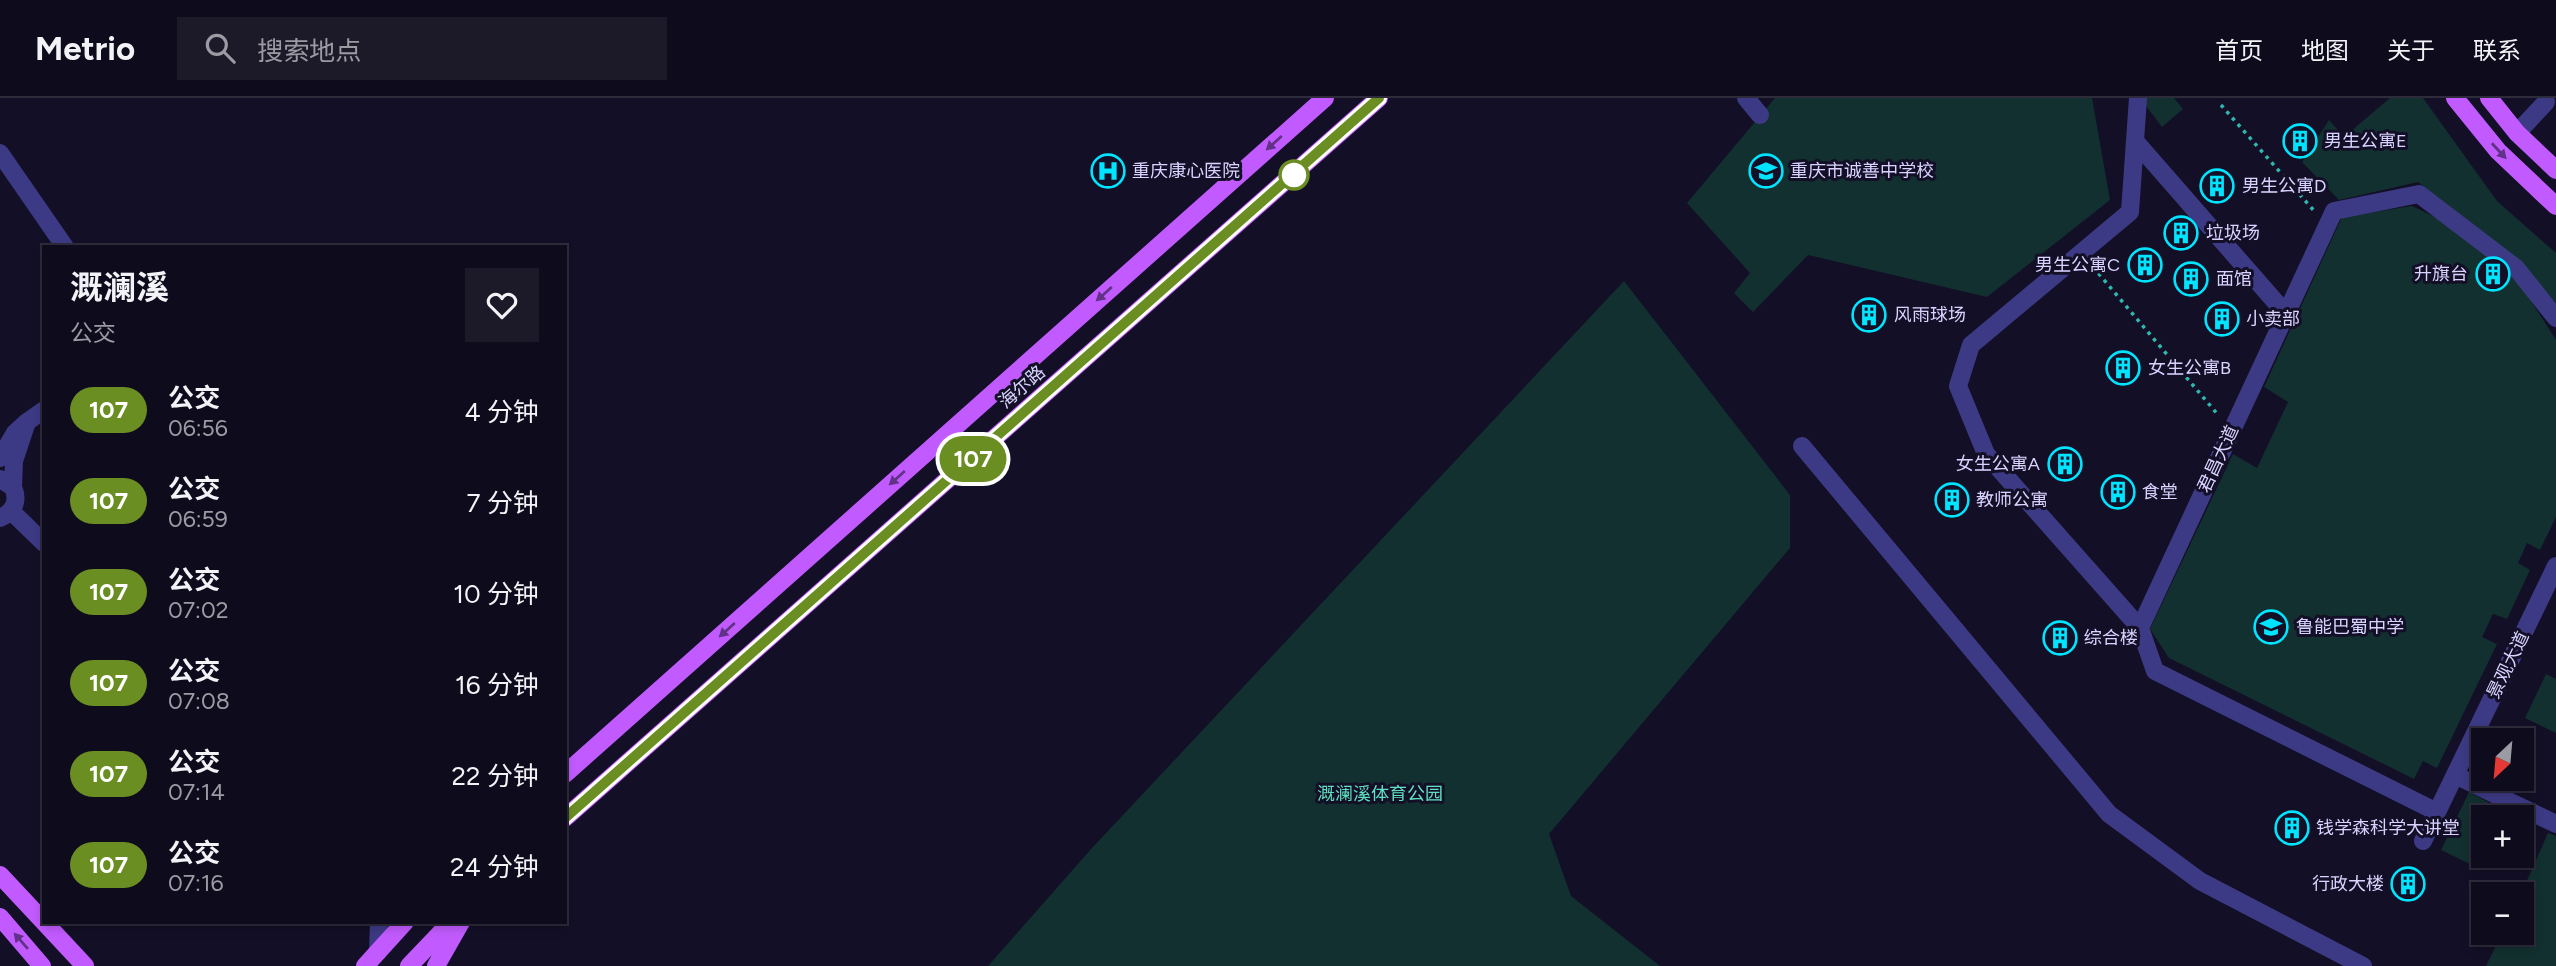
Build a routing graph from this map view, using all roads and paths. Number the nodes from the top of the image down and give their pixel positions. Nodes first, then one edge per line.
1 (1325, 98) edge
2 (1379, 98) edge
3 (1746, 98) edge
4 (2138, 98) edge
5 (2455, 98) edge
6 (2490, 98) edge
7 (2549, 104) edge
8 (2221, 105) dead end
9 (1760, 115) dead end
10 (2517, 133) junction
11 (2135, 141) junction
12 (0, 153) edge
13 (2556, 170) edge
14 (2556, 206) edge
15 (2326, 225) junction
16 (64, 245) edge
17 (2081, 253) junction
18 (2286, 314) junction
19 (2556, 318) edge
20 (42, 411) edge
21 (27, 422) junction
22 (2231, 431) junction
23 (1802, 446) dead end
24 (0, 458) edge
25 (7, 483) edge
26 (6, 514) edge
27 (42, 541) edge
28 (2556, 566) edge
29 (2140, 628) junction
30 (567, 772) edge
31 (2455, 775) junction
32 (2437, 812) junction
33 (567, 816) edge
34 (2556, 824) edge
35 (2423, 841) dead end
36 (0, 874) edge
37 (0, 917) edge
38 (42, 920) edge
39 (46, 924) edge
40 (379, 924) edge
41 (403, 924) edge
42 (449, 924) edge
43 (460, 924) edge
44 (378, 952) junction
45 (42, 966) edge
46 (85, 966) edge
47 (350, 966) edge
48 (365, 966) edge
49 (409, 966) edge
50 (436, 966) edge
51 (2363, 966) edge

1 -> 30 main road, 海尔路
2 - 33 main road, 海尔路
3 - 9 street
4 - 11 street
5 -> 14 main road
6 - 10 main road
7 - 10 street
8 - 15 path
10 - 13 main road
11 - 17 street
11 - 18 street
12 - 16 street
15 - 18 street, 君昌大道
15 - 19 street
17 - 22 path
17 - 29 street
18 - 22 street, 君昌大道
20 - 21 street
21 - 24 street
21 - 25 street
22 - 29 street, 君昌大道
23 - 51 street
25 - 26 street
26 - 27 street
28 - 31 street, 景观大道
29 - 32 street
31 - 32 street, 景观大道
31 - 34 street
32 - 35 street, 景观大道
36 - 38 main road
45 -> 37 main road
39 - 46 main road
40 - 44 street
41 - 44 main road
42 - 49 main road
43 - 50 main road
44 - 47 main road
44 - 48 main road

